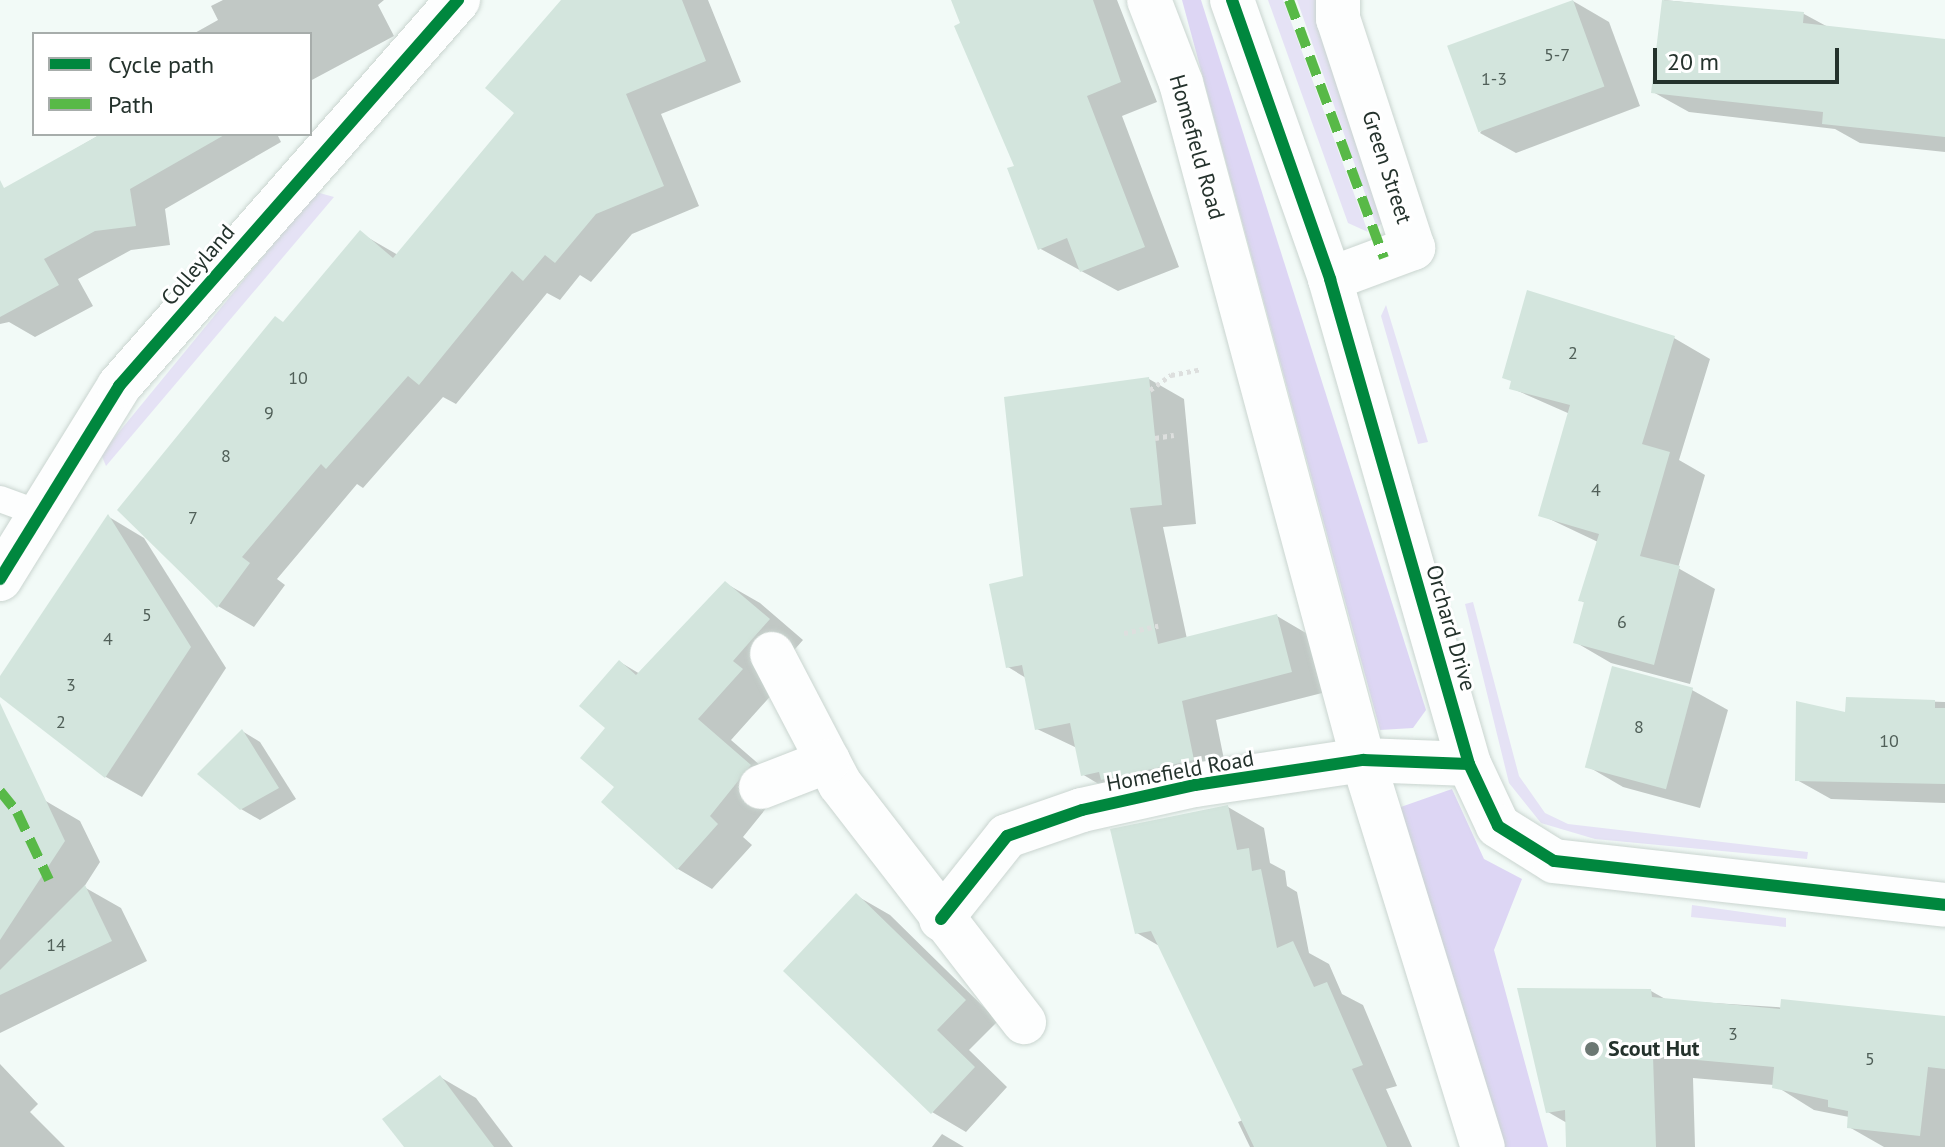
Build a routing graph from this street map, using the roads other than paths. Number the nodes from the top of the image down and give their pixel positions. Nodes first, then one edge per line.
1 (458, 0) edge
2 (1149, 0) edge
3 (1232, 0) edge
4 (1338, 0) edge
5 (1330, 279) junction
6 (19, 506) edge
7 (0, 579) edge
8 (772, 654) dead end
9 (1363, 760) junction
10 (828, 761) junction
11 (1469, 764) junction
12 (761, 787) dead end
13 (1945, 905) edge
14 (941, 919) junction
15 (1024, 1022) dead end
16 (1483, 1147) edge

1 - 6 street, Colleyland
2 - 9 street, Homefield Road
3 - 5 street, Orchard Drive
4 - 5 street, Green Street
5 - 11 street, Orchard Drive
6 - 7 street, Colleyland
8 - 10 street
9 - 11 street, Homefield Road
9 - 14 street, Homefield Road
9 - 16 street, Homefield Road
10 - 12 street
10 - 14 street
11 - 13 street, Orchard Drive
14 - 15 street

